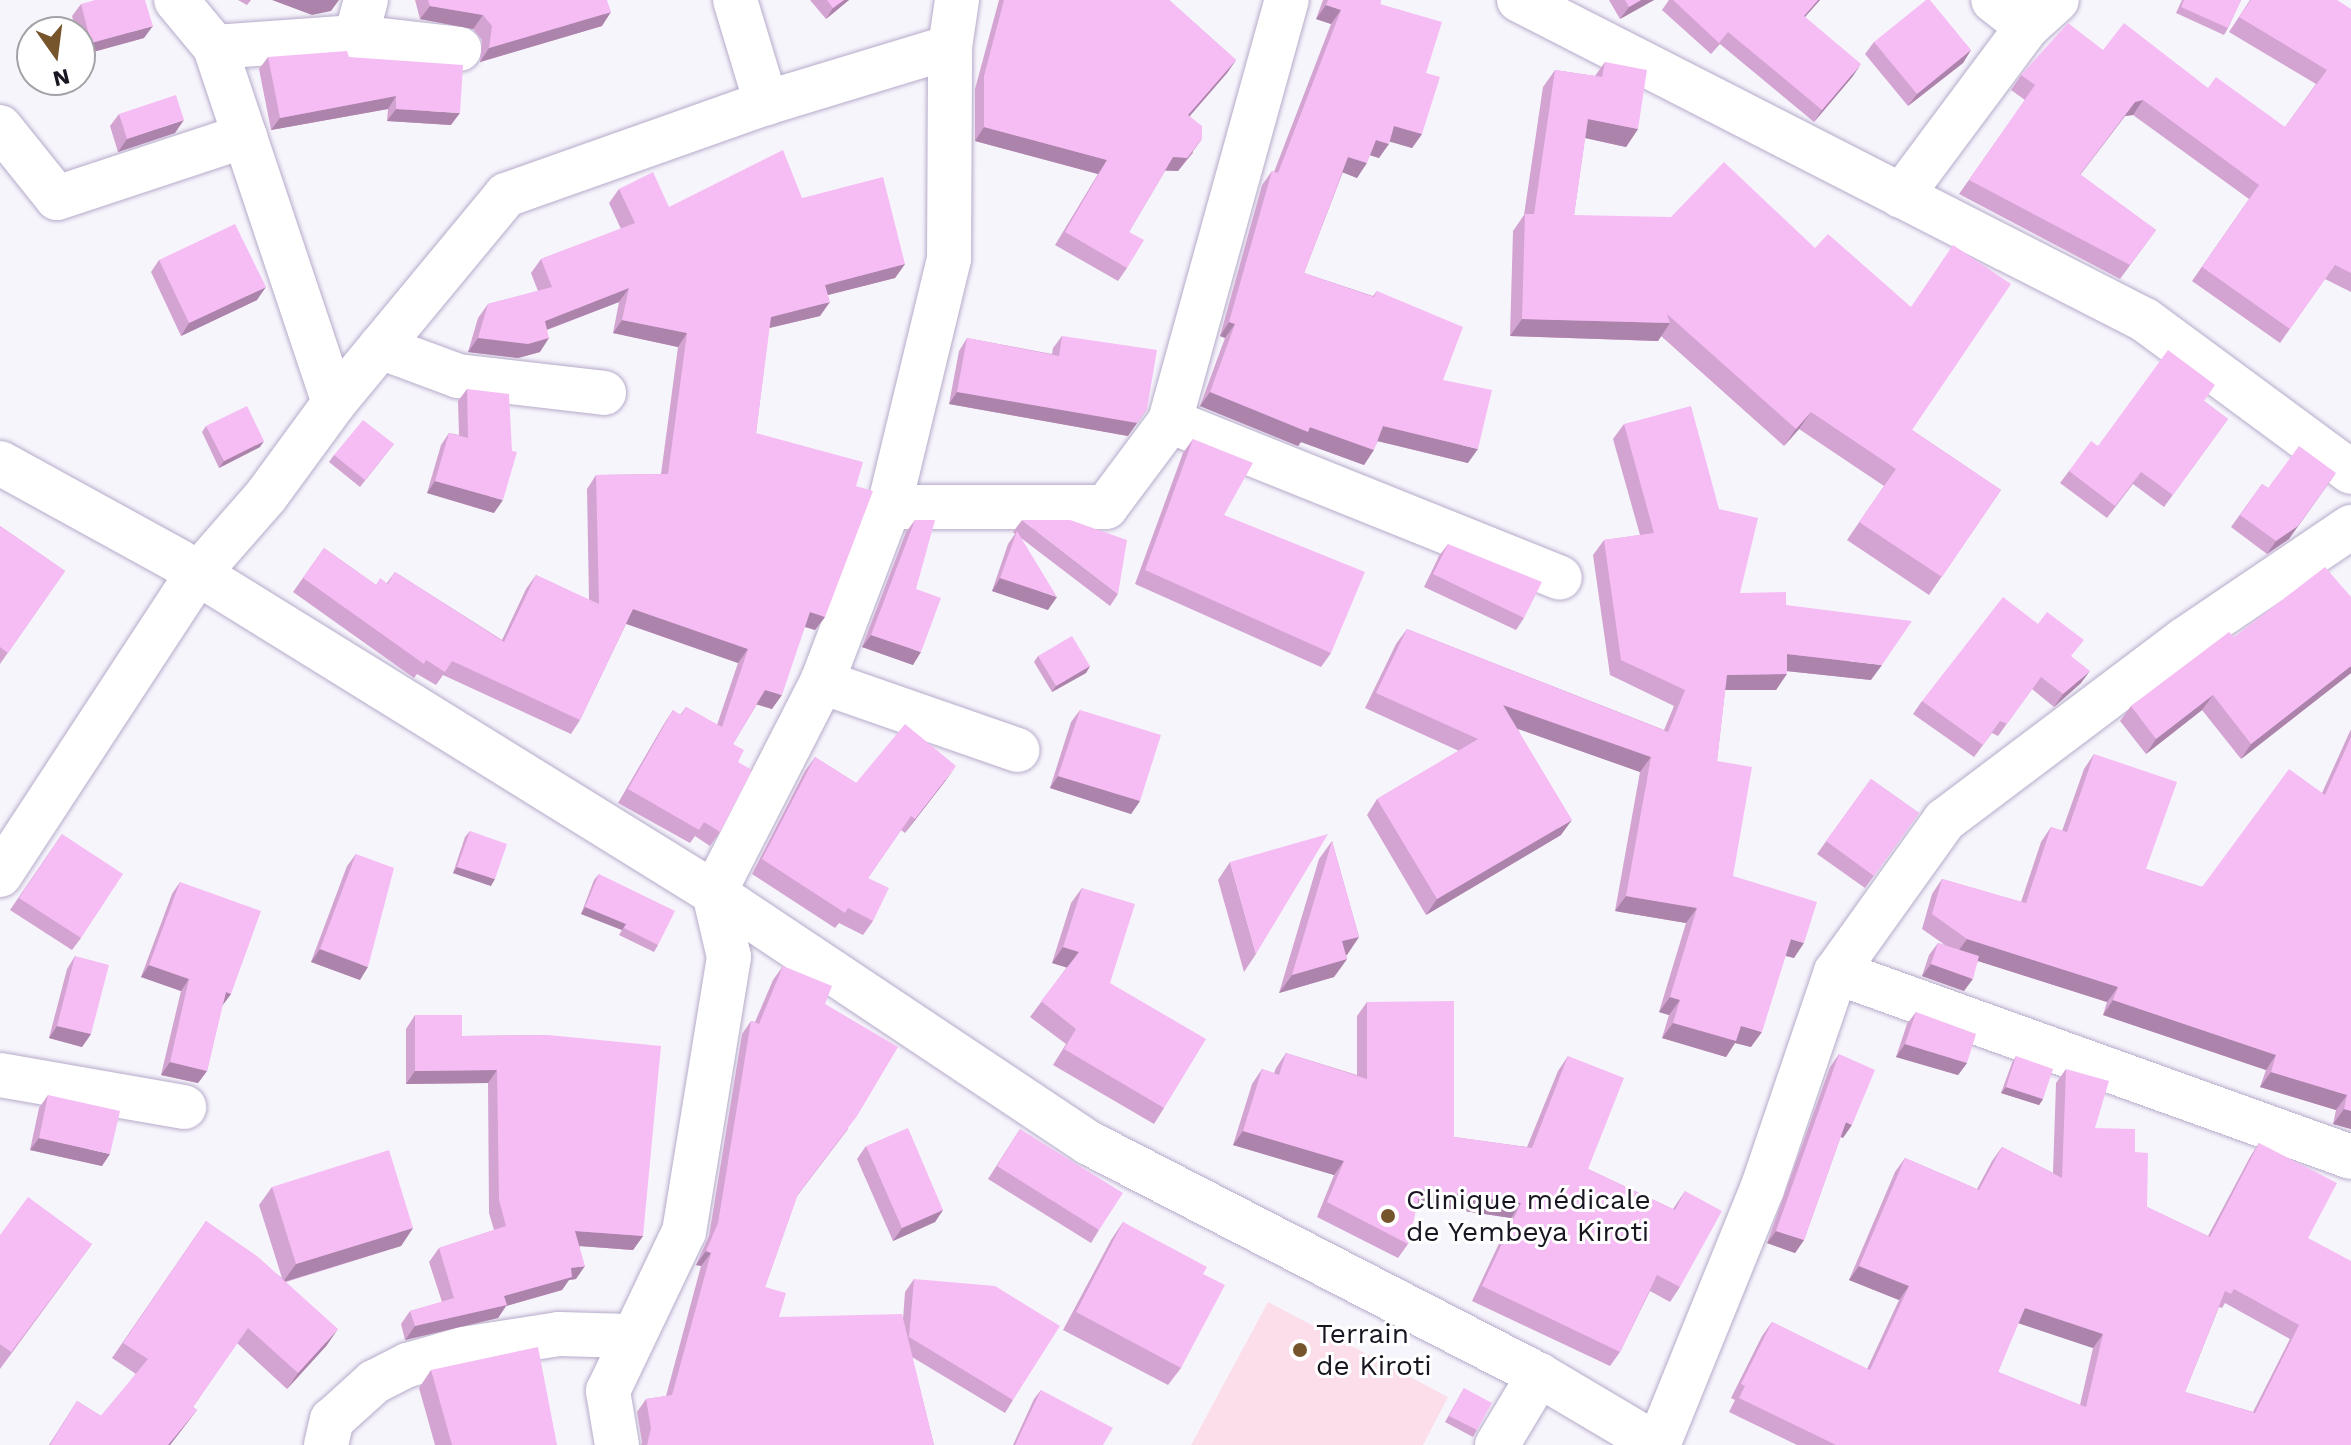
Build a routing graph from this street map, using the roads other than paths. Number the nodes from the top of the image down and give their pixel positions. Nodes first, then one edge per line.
1 (176, 0) edge
2 (735, 0) edge
3 (957, 0) edge
4 (1287, 0) edge
5 (1519, 0) edge
6 (1993, 0) edge
7 (2042, 13) edge
8 (361, 18) edge
9 (215, 47) junction
10 (950, 47) junction
11 (459, 49) dead end
12 (766, 103) junction
13 (0, 127) edge
14 (245, 136) junction
15 (1901, 196) junction
16 (380, 347) junction
17 (604, 393) dead end
18 (334, 403) junction
19 (1170, 421) junction
20 (0, 463) edge
21 (2351, 472) edge
22 (889, 507) junction
23 (2351, 527) edge
24 (196, 576) junction
25 (1560, 578) dead end
26 (822, 682) junction
27 (1017, 750) dead end
28 (0, 875) edge
29 (714, 893) junction
30 (1836, 972) junction
31 (0, 1075) edge
32 (184, 1107) dead end
33 (2351, 1157) edge
34 (630, 1336) junction
35 (1539, 1375) junction
36 (326, 1445) edge
37 (617, 1445) edge
38 (1497, 1445) edge
39 (1658, 1445) edge

1 - 9 street
2 - 12 street
3 - 10 street
4 - 19 street
5 - 15 street
6 - 7 street
7 - 15 street
8 - 9 street
8 - 11 street
9 - 14 street
10 - 12 street
10 - 22 street
12 - 16 street
13 - 14 street
14 - 18 street
15 - 21 street
16 - 17 street
16 - 18 street
18 - 24 street
19 - 22 street
19 - 25 street
20 - 24 street
22 - 26 street
23 - 30 street
24 - 28 street
24 - 29 street
26 - 27 street
26 - 29 street
29 - 34 street
29 - 35 street
30 - 33 street
30 - 39 street
31 - 32 street
34 - 36 street
34 - 37 street
35 - 38 street
35 - 39 street

